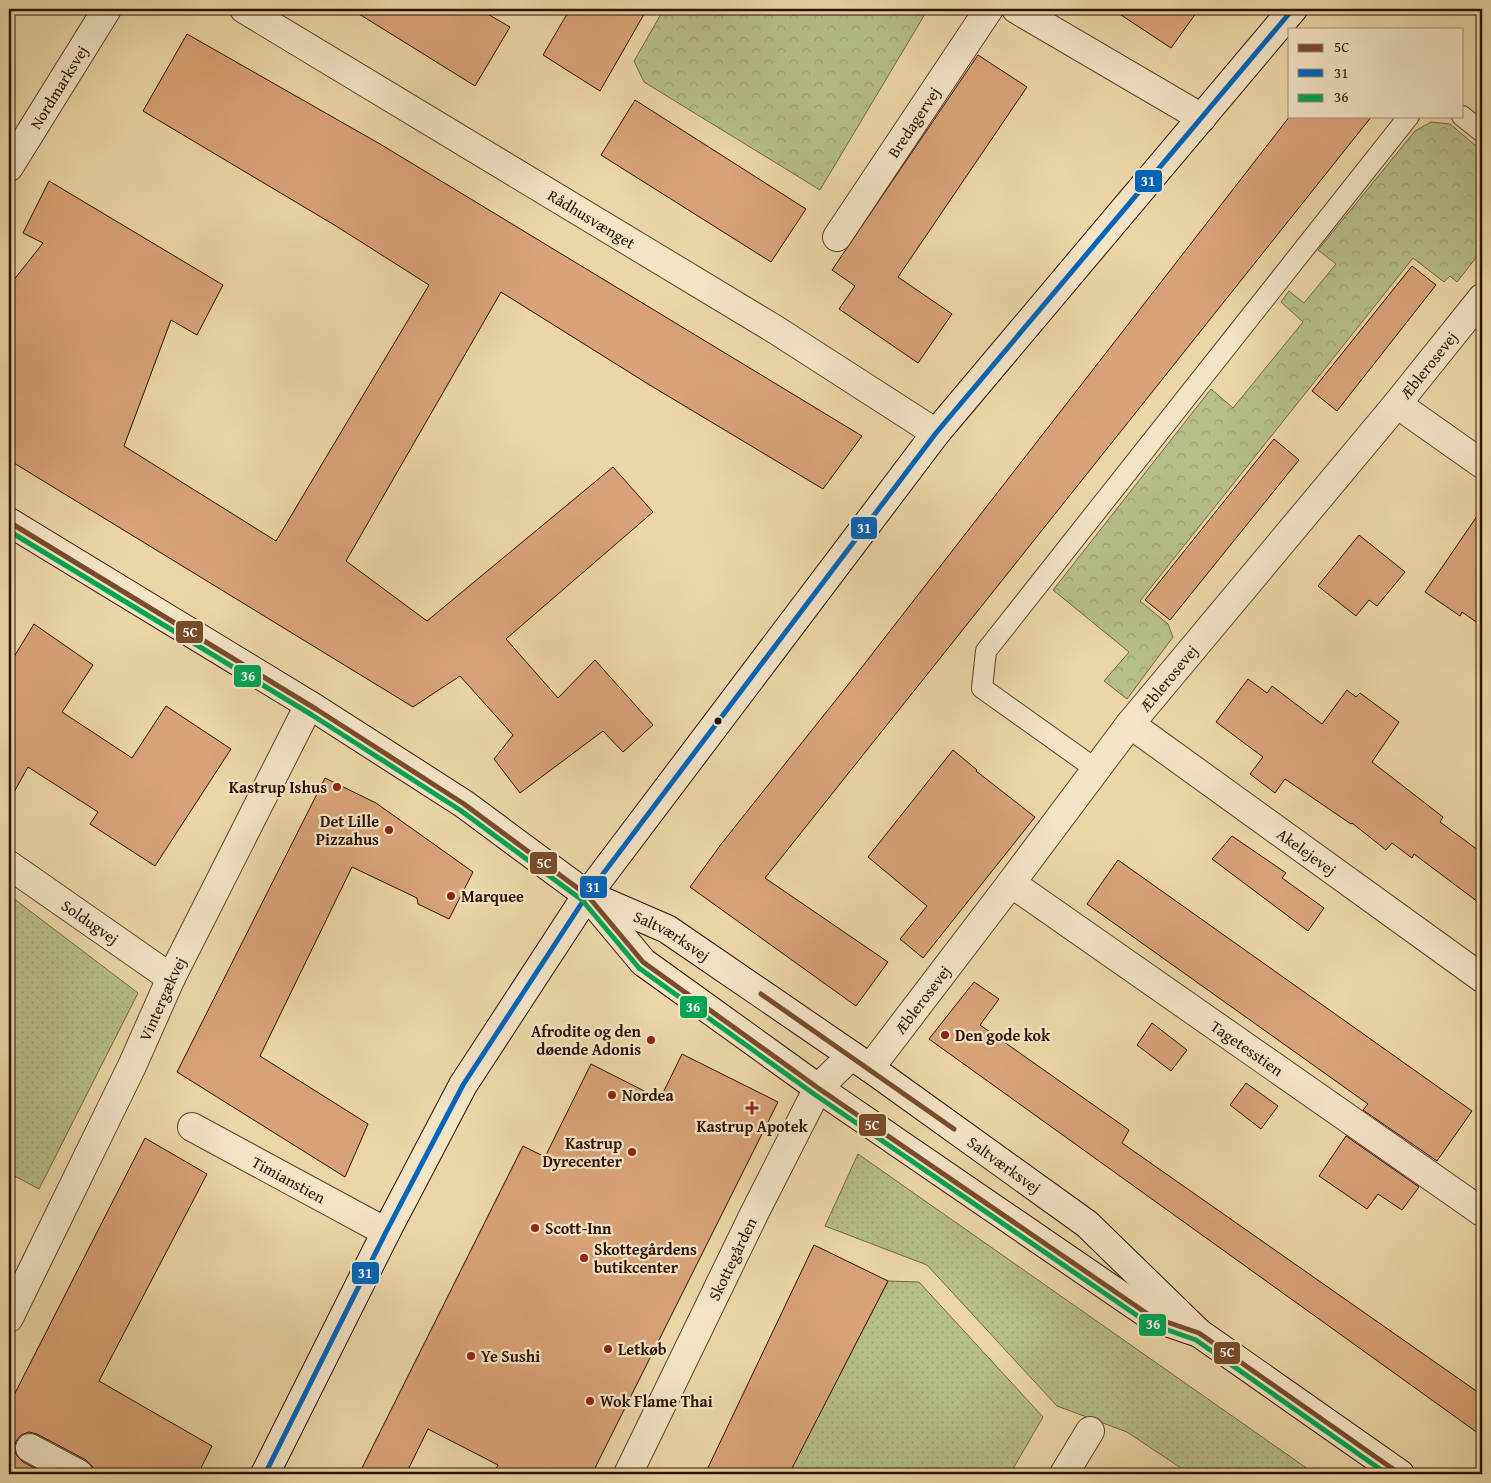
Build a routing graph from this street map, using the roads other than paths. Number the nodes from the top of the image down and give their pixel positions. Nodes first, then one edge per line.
1 (107, 9) edge
2 (244, 9) edge
3 (989, 9) edge
4 (1016, 9) edge
5 (1293, 9) edge
6 (1202, 118) junction
7 (1407, 118) edge
8 (1464, 118) edge
9 (1482, 132) edge
10 (9, 166) edge
11 (837, 237) dead end
12 (1482, 298) edge
13 (1396, 404) junction
14 (936, 433) junction
15 (1482, 464) edge
16 (9, 522) edge
17 (309, 704) junction
18 (1130, 724) junction
19 (1096, 770) junction
20 (9, 865) edge
21 (1011, 884) junction
22 (587, 895) junction
23 (171, 978) junction
24 (1482, 978) edge
25 (860, 1062) junction
26 (818, 1088) junction
27 (192, 1126) dead end
28 (1482, 1210) edge
29 (386, 1232) junction
30 (12, 1302) edge
31 (1199, 1333) junction
32 (1090, 1431) dead end
33 (30, 1448) dead end
34 (79, 1474) edge
35 (265, 1474) edge
36 (628, 1474) edge
37 (1064, 1474) edge
38 (1400, 1474) edge

1 - 10 street, Nordmarksvej
2 - 14 street, Rådhusvænget
3 - 11 street, Bredagervej
4 - 6 street
5 - 6 street
6 - 14 street
7 - 19 lane
8 - 9 lane
12 - 13 street, Æblerosevej
13 - 15 street
13 - 18 street, Æblerosevej
14 - 22 street
16 - 17 street, Saltværksvej
17 - 22 street, Saltværksvej
17 - 23 street, Vintergækvej
18 - 19 street, Æblerosevej
18 - 24 street, Akelejevej
19 - 21 street, Æblerosevej
20 - 23 street, Soldugvej
21 - 25 street, Æblerosevej
21 - 28 street, Tagetesstien
22 - 25 street, Saltværksvej
22 - 26 street, Saltværksvej
22 - 29 street
23 - 30 street, Vintergækvej
25 - 26 street, Skottegården
25 - 31 street, Saltværksvej
26 - 31 street, Saltværksvej
26 - 36 street, Skottegården
27 - 29 street, Timianstien
29 - 35 street
31 - 38 street, Saltværksvej
32 - 37 street
33 - 34 street

